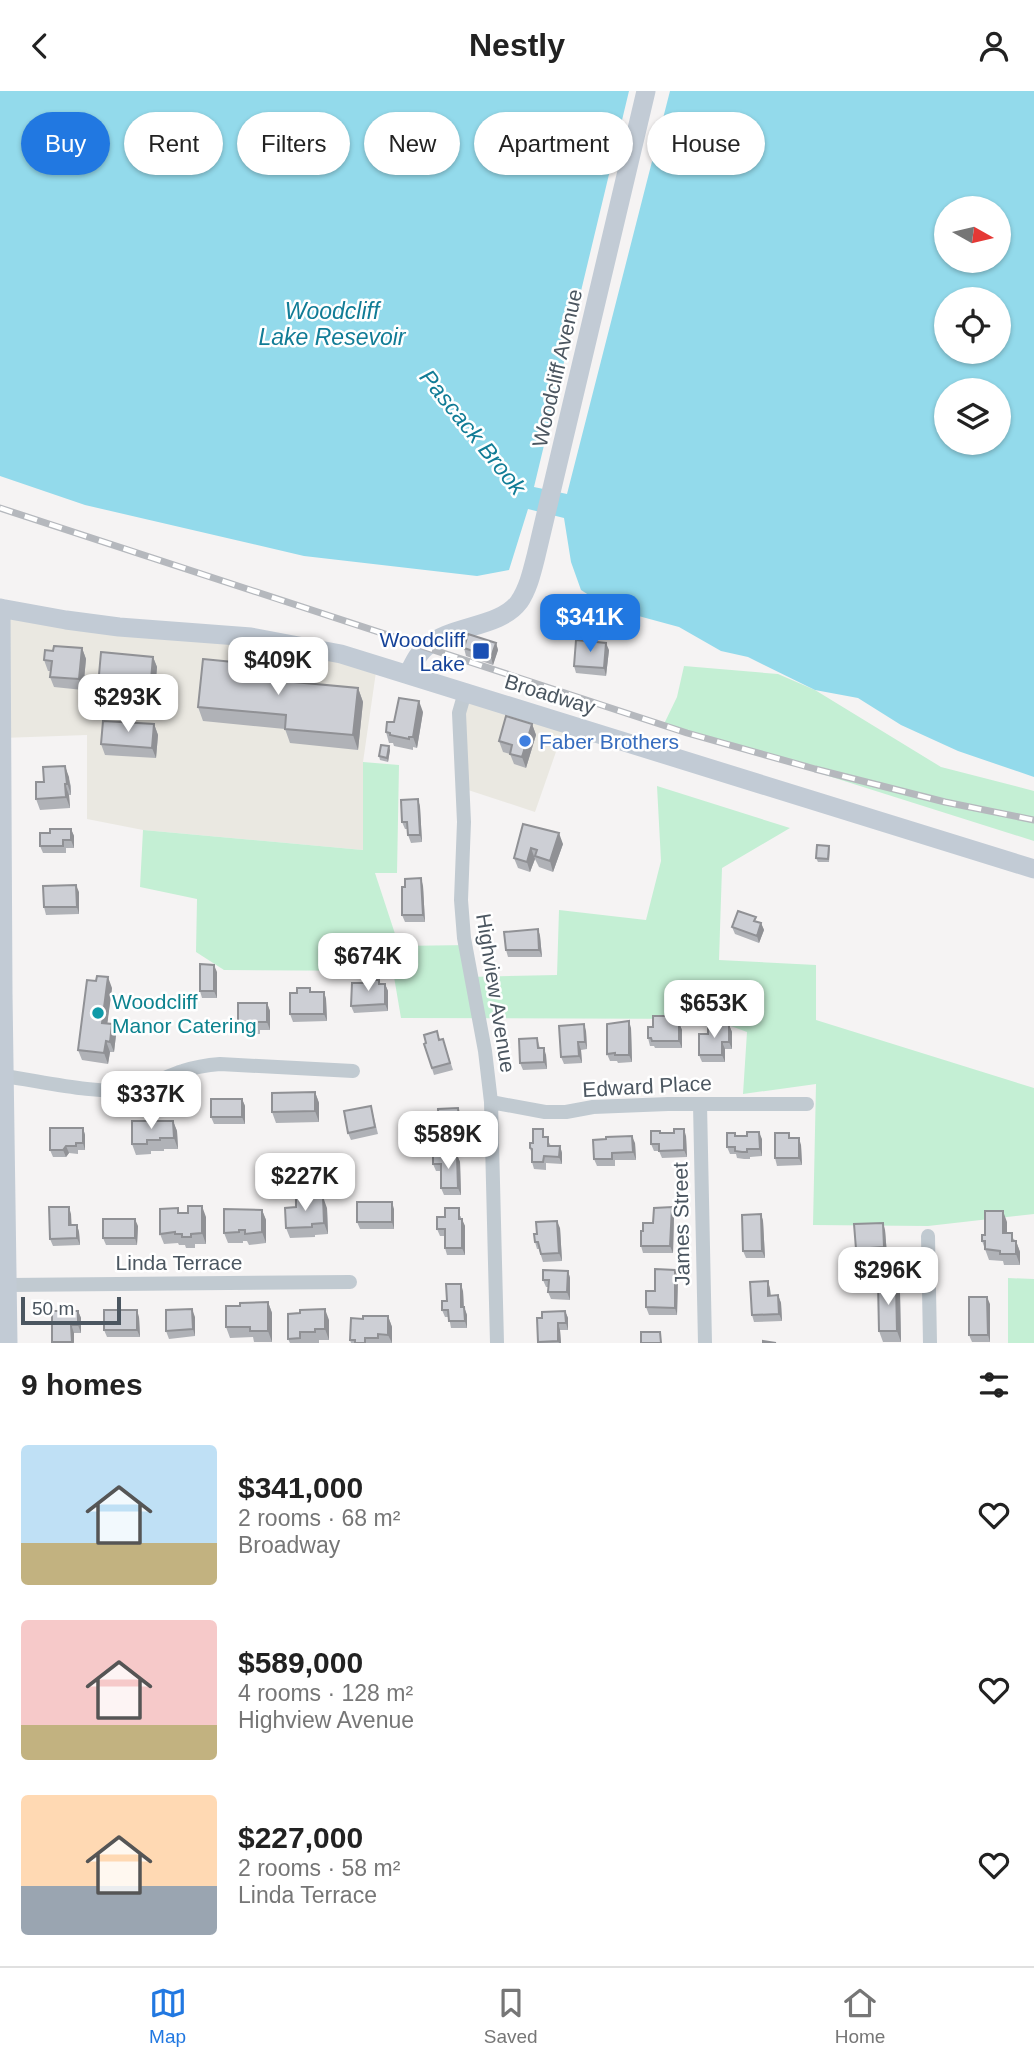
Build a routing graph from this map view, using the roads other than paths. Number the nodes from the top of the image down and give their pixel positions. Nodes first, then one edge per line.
1 (646, 91) edge
2 (1, 608) edge
3 (408, 674) junction
4 (465, 692) junction
5 (1034, 869) edge
6 (352, 1071) dead end
7 (4, 1076) junction
8 (491, 1102) junction
9 (700, 1104) junction
10 (807, 1104) dead end
11 (928, 1236) dead end
12 (350, 1282) dead end
13 (8, 1285) junction
14 (8, 1343) edge
15 (497, 1343) edge
16 (705, 1343) edge
17 (930, 1343) edge

1 - 3 main road, Woodcliff Avenue
2 - 3 main road, Broadway
2 - 7 main road
3 - 4 main road, Broadway
4 - 5 main road, Broadway
4 - 8 street, Highview Avenue
6 - 7 street
7 - 13 main road
8 - 9 street, Edward Place
8 - 15 street, Highview Avenue
9 - 10 street, Edward Place
9 - 16 street, James Street
11 - 17 street
12 - 13 street, Linda Terrace
13 - 14 main road

